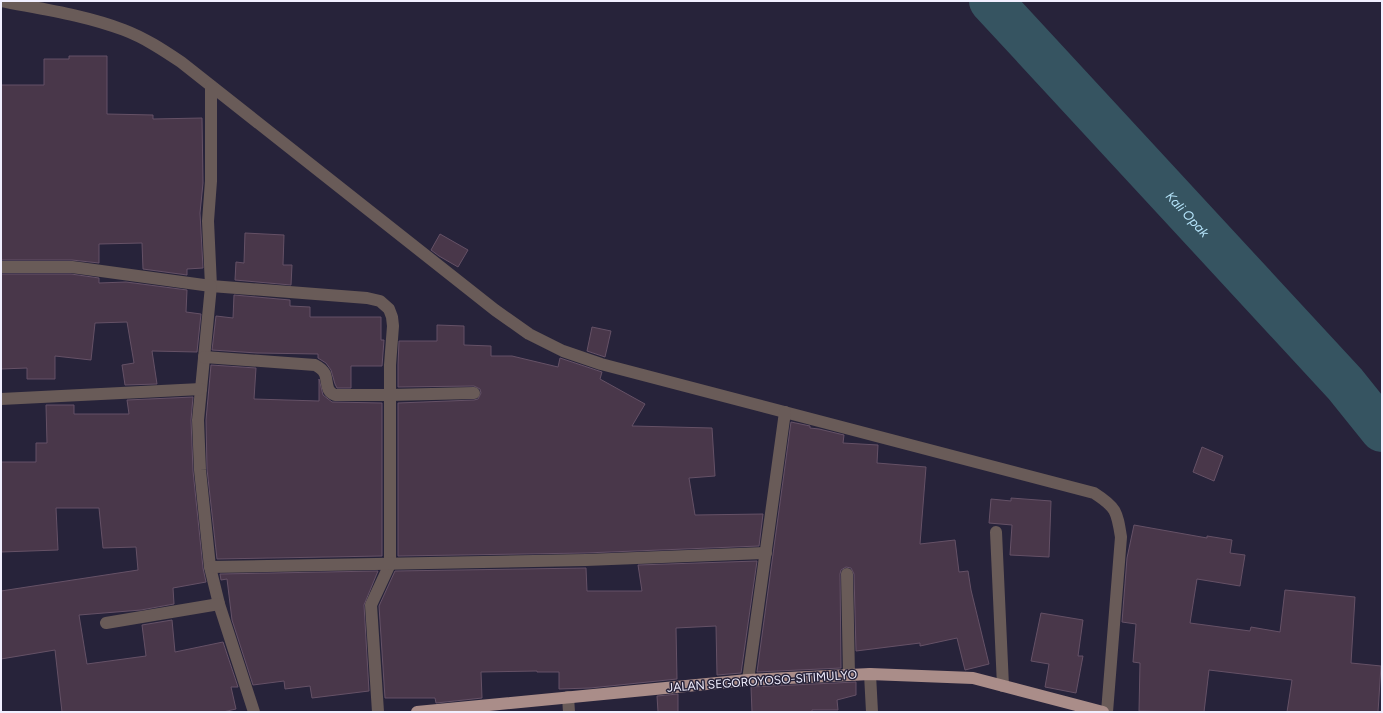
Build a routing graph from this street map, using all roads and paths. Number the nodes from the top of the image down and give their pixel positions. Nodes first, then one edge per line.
1 (1, 1) edge
2 (212, 86) junction
3 (1, 267) edge
4 (211, 286) junction
5 (204, 357) junction
6 (201, 389) junction
7 (474, 393) dead end
8 (390, 395) junction
9 (1, 399) edge
10 (785, 412) junction
11 (996, 532) dead end
12 (766, 552) junction
13 (390, 564) junction
14 (210, 567) junction
15 (847, 574) dead end
16 (219, 604) junction
17 (106, 623) dead end
18 (870, 674) junction
19 (849, 675) junction
20 (748, 680) junction
21 (1003, 686) junction
22 (568, 697) junction
23 (254, 712) edge
24 (378, 712) edge
25 (417, 712) edge
26 (569, 712) edge
27 (872, 712) edge
28 (1103, 712) edge
29 (1107, 712) edge

1 - 2 street
2 - 4 street
2 - 10 street
3 - 4 street
4 - 5 street
4 - 8 street
5 - 6 street
5 - 8 street
6 - 9 street
6 - 14 street
7 - 8 street
8 - 13 street
10 - 12 street
10 - 29 street
11 - 21 street
12 - 13 street
12 - 20 street
13 - 14 street
13 - 24 street
14 - 16 street
15 - 19 street
16 - 17 street
16 - 23 street
18 - 19 main road, JALAN SEGOROYOSO-SITIMULYO
18 - 21 main road, JALAN SEGOROYOSO-SITIMULYO
18 - 27 street
19 - 20 main road, JALAN SEGOROYOSO-SITIMULYO
20 - 22 main road, JALAN SEGOROYOSO-SITIMULYO
21 - 28 main road, JALAN SEGOROYOSO-SITIMULYO
22 - 25 main road, JALAN SEGOROYOSO-SITIMULYO
22 - 26 street

